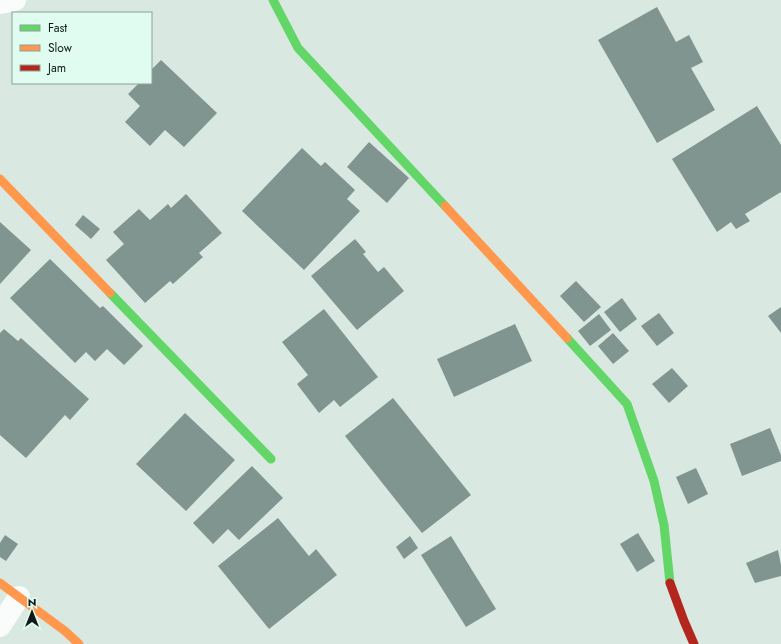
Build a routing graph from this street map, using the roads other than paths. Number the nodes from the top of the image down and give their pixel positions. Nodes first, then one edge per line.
1 (15, 0) edge
2 (273, 0) edge
3 (0, 3) edge
4 (0, 180) edge
5 (271, 459) dead end
6 (0, 583) edge
7 (20, 597) junction
8 (0, 626) edge
9 (79, 644) edge
10 (694, 644) edge

1 - 3 street
2 - 10 street
4 - 5 street
6 - 7 street
7 - 8 street
7 - 9 street

